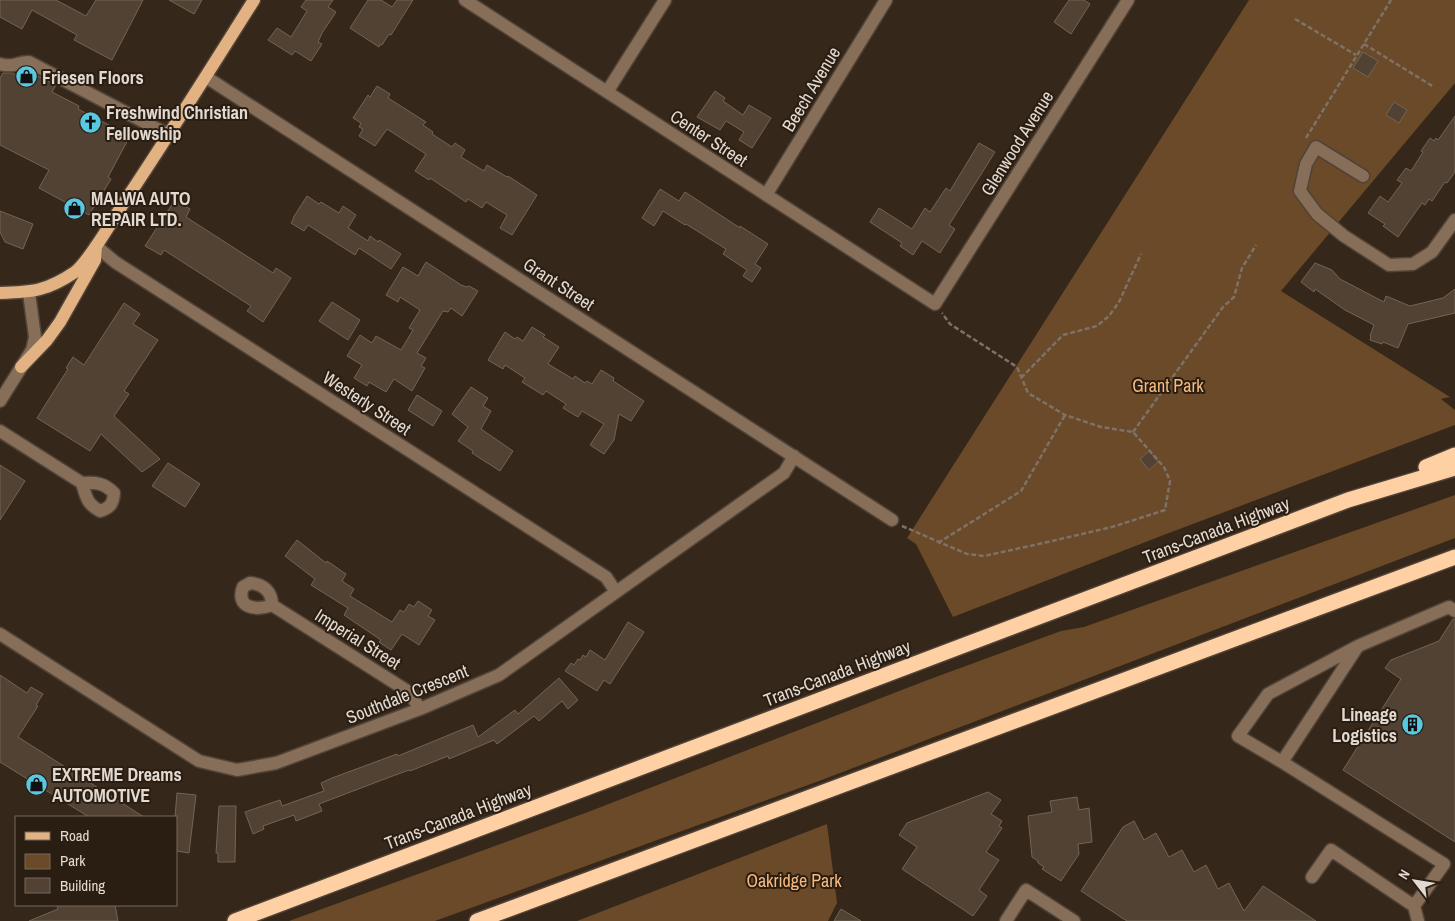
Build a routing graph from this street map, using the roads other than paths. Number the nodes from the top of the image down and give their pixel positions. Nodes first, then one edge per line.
1 (254, 0) edge
2 (665, 0) edge
3 (886, 0) edge
4 (1128, 0) edge
5 (467, 1) edge
6 (0, 64) edge
7 (206, 77) junction
8 (607, 92) junction
9 (169, 135) junction
10 (1363, 176) dead end
11 (766, 195) junction
12 (1455, 220) edge
13 (96, 246) junction
14 (29, 292) junction
15 (0, 293) edge
16 (935, 304) joint
17 (21, 367) junction
18 (0, 400) edge
19 (0, 431) edge
20 (1455, 455) edge
21 (794, 456) junction
22 (1455, 468) edge
23 (82, 483) dead end
24 (1348, 500) junction
25 (892, 520) road end
26 (1455, 557) edge
27 (616, 592) junction
28 (272, 605) dead end
29 (1455, 611) edge
30 (0, 634) edge
31 (1358, 646) junction
32 (420, 709) junction
33 (1282, 762) junction
34 (1312, 878) dead end
35 (1414, 906) junction
36 (235, 921) edge
37 (477, 921) edge
38 (1006, 921) edge
39 (1074, 921) edge
40 (1418, 921) edge

1 - 7 main road
2 - 8 street
3 - 11 street, Beech Avenue
4 - 16 street, Glenwood Avenue
5 - 8 street, Center Street
6 - 9 street
7 - 9 main road
7 - 21 street, Grant Street
8 - 11 street, Center Street
9 - 13 main road
10 - 12 street
11 - 16 street, Center Street
13 - 14 main road
13 - 17 main road
13 - 27 street, Westerly Street
14 - 15 main road
14 - 17 street
17 - 18 street
19 - 23 street
20 - 24 highway
21 - 25 street, Grant Street
21 - 27 street, Southdale Crescent
22 - 24 highway, Trans-Canada Highway
24 - 36 highway, Trans-Canada Highway
26 - 37 highway
27 - 32 street, Southdale Crescent
28 - 32 street, Imperial Street
29 - 31 street
30 - 32 street, Southdale Crescent
31 - 33 street
31 - 33 street
33 - 35 street
34 - 35 street
35 - 40 street
38 - 39 street

